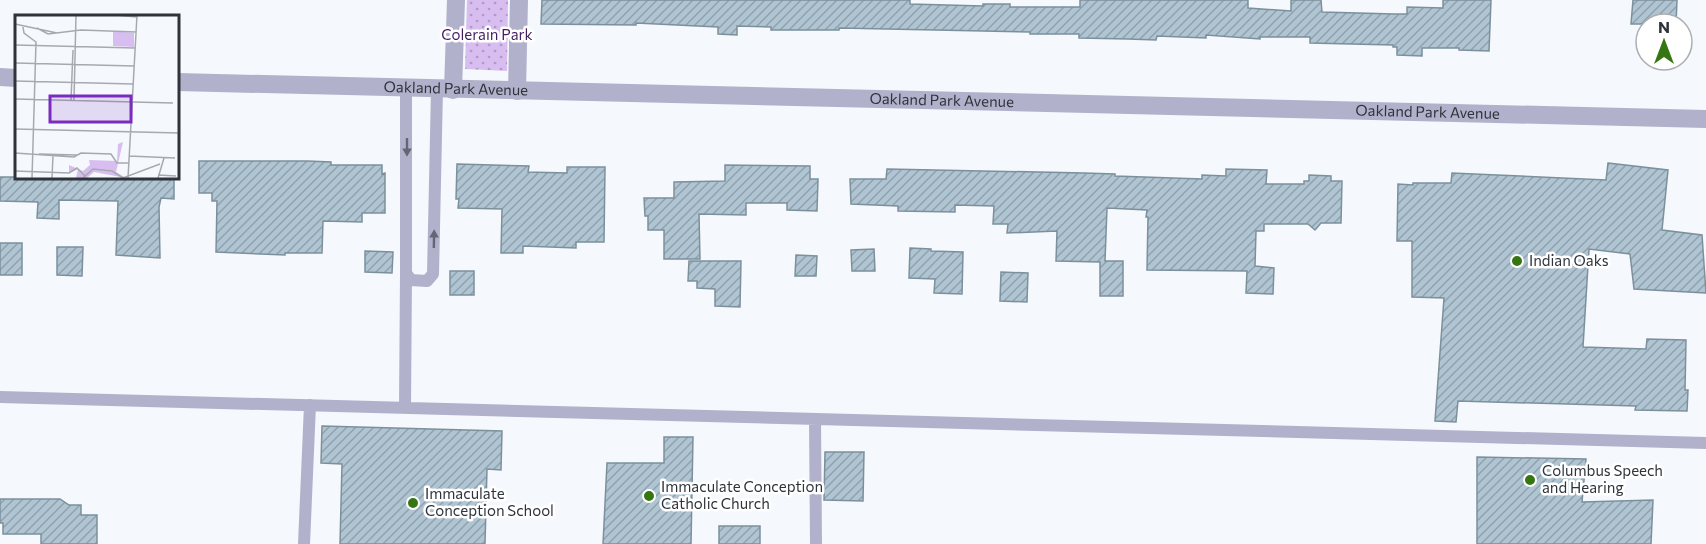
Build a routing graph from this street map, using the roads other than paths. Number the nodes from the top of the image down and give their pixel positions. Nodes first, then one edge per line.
1 (456, 0) edge
2 (519, 0) edge
3 (0, 77) edge
4 (15, 78) edge
5 (178, 82) edge
6 (406, 89) junction
7 (446, 90) junction
8 (517, 91) junction
9 (1706, 119) edge
10 (406, 273) junction
11 (0, 397) edge
12 (310, 405) junction
13 (405, 408) junction
14 (815, 419) junction
15 (1706, 443) edge
16 (304, 544) edge
17 (816, 544) edge

1 - 7 street
2 - 8 street
3 - 4 street
5 - 6 street, Oakland Park Avenue
6 - 7 street, Oakland Park Avenue
6 -> 10 lane
7 - 8 street, Oakland Park Avenue
10 -> 7 lane
8 - 9 street, Oakland Park Avenue
10 - 13 lane
11 - 12 lane
12 - 13 lane
12 - 16 lane
13 - 14 lane
14 - 15 lane
14 - 17 lane

